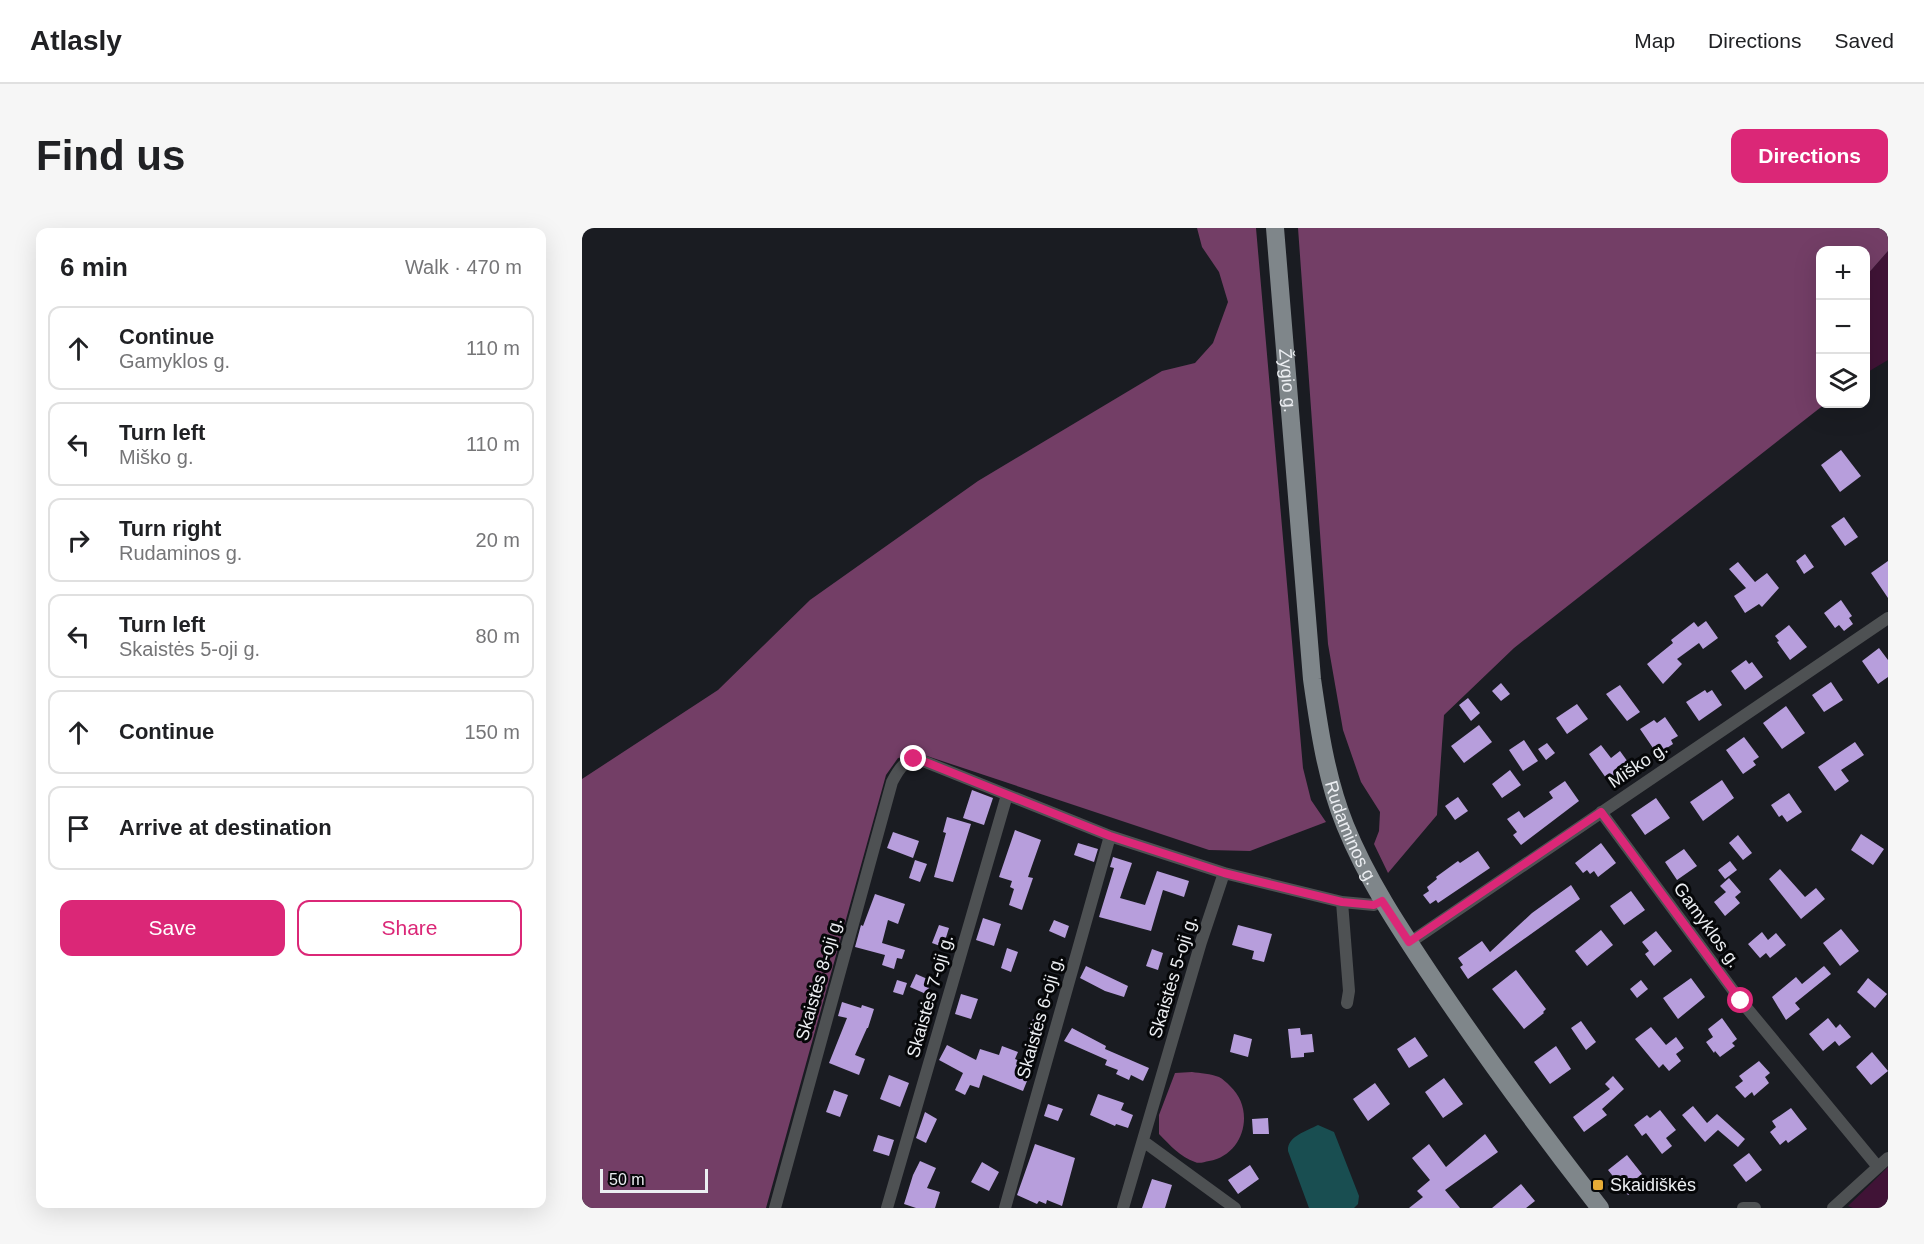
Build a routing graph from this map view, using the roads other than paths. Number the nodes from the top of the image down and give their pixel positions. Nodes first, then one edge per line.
1 (1275, 228) edge
2 (1300, 532) joint
3 (1888, 618) edge
4 (1007, 795) junction
5 (1601, 812) junction
6 (1110, 836) junction
7 (1224, 873) junction
8 (1382, 901) junction
9 (1342, 902) junction
10 (1409, 942) junction
11 (1347, 1003) dead end
12 (1143, 1140) junction
13 (1888, 1158) edge
14 (1878, 1167) junction
15 (774, 1208) edge
16 (887, 1208) edge
17 (1005, 1208) edge
18 (1123, 1208) edge
19 (1235, 1208) edge
20 (1600, 1208) edge
21 (1743, 1208) edge
22 (1755, 1208) edge
23 (1833, 1208) edge

1 - 2 main road, Žygio g.
2 - 8 main road, Rudaminos g.
3 - 5 street, Miško g.
4 - 6 street
4 - 15 street, Skaistės 8-oji g.
4 - 16 street, Skaistės 7-oji g.
5 - 10 street, Miško g.
5 - 14 street, Gamyklos g.
6 - 7 street
6 - 17 street, Skaistės 6-oji g.
7 - 9 street
7 - 12 street, Skaistės 5-oji g.
8 - 9 street
8 - 10 main road, Rudaminos g.
9 - 11 street
10 - 20 main road, Rudaminos g.
12 - 18 street, Skaistės 5-oji g.
12 - 19 street
13 - 14 street
14 - 23 street
21 - 22 street

